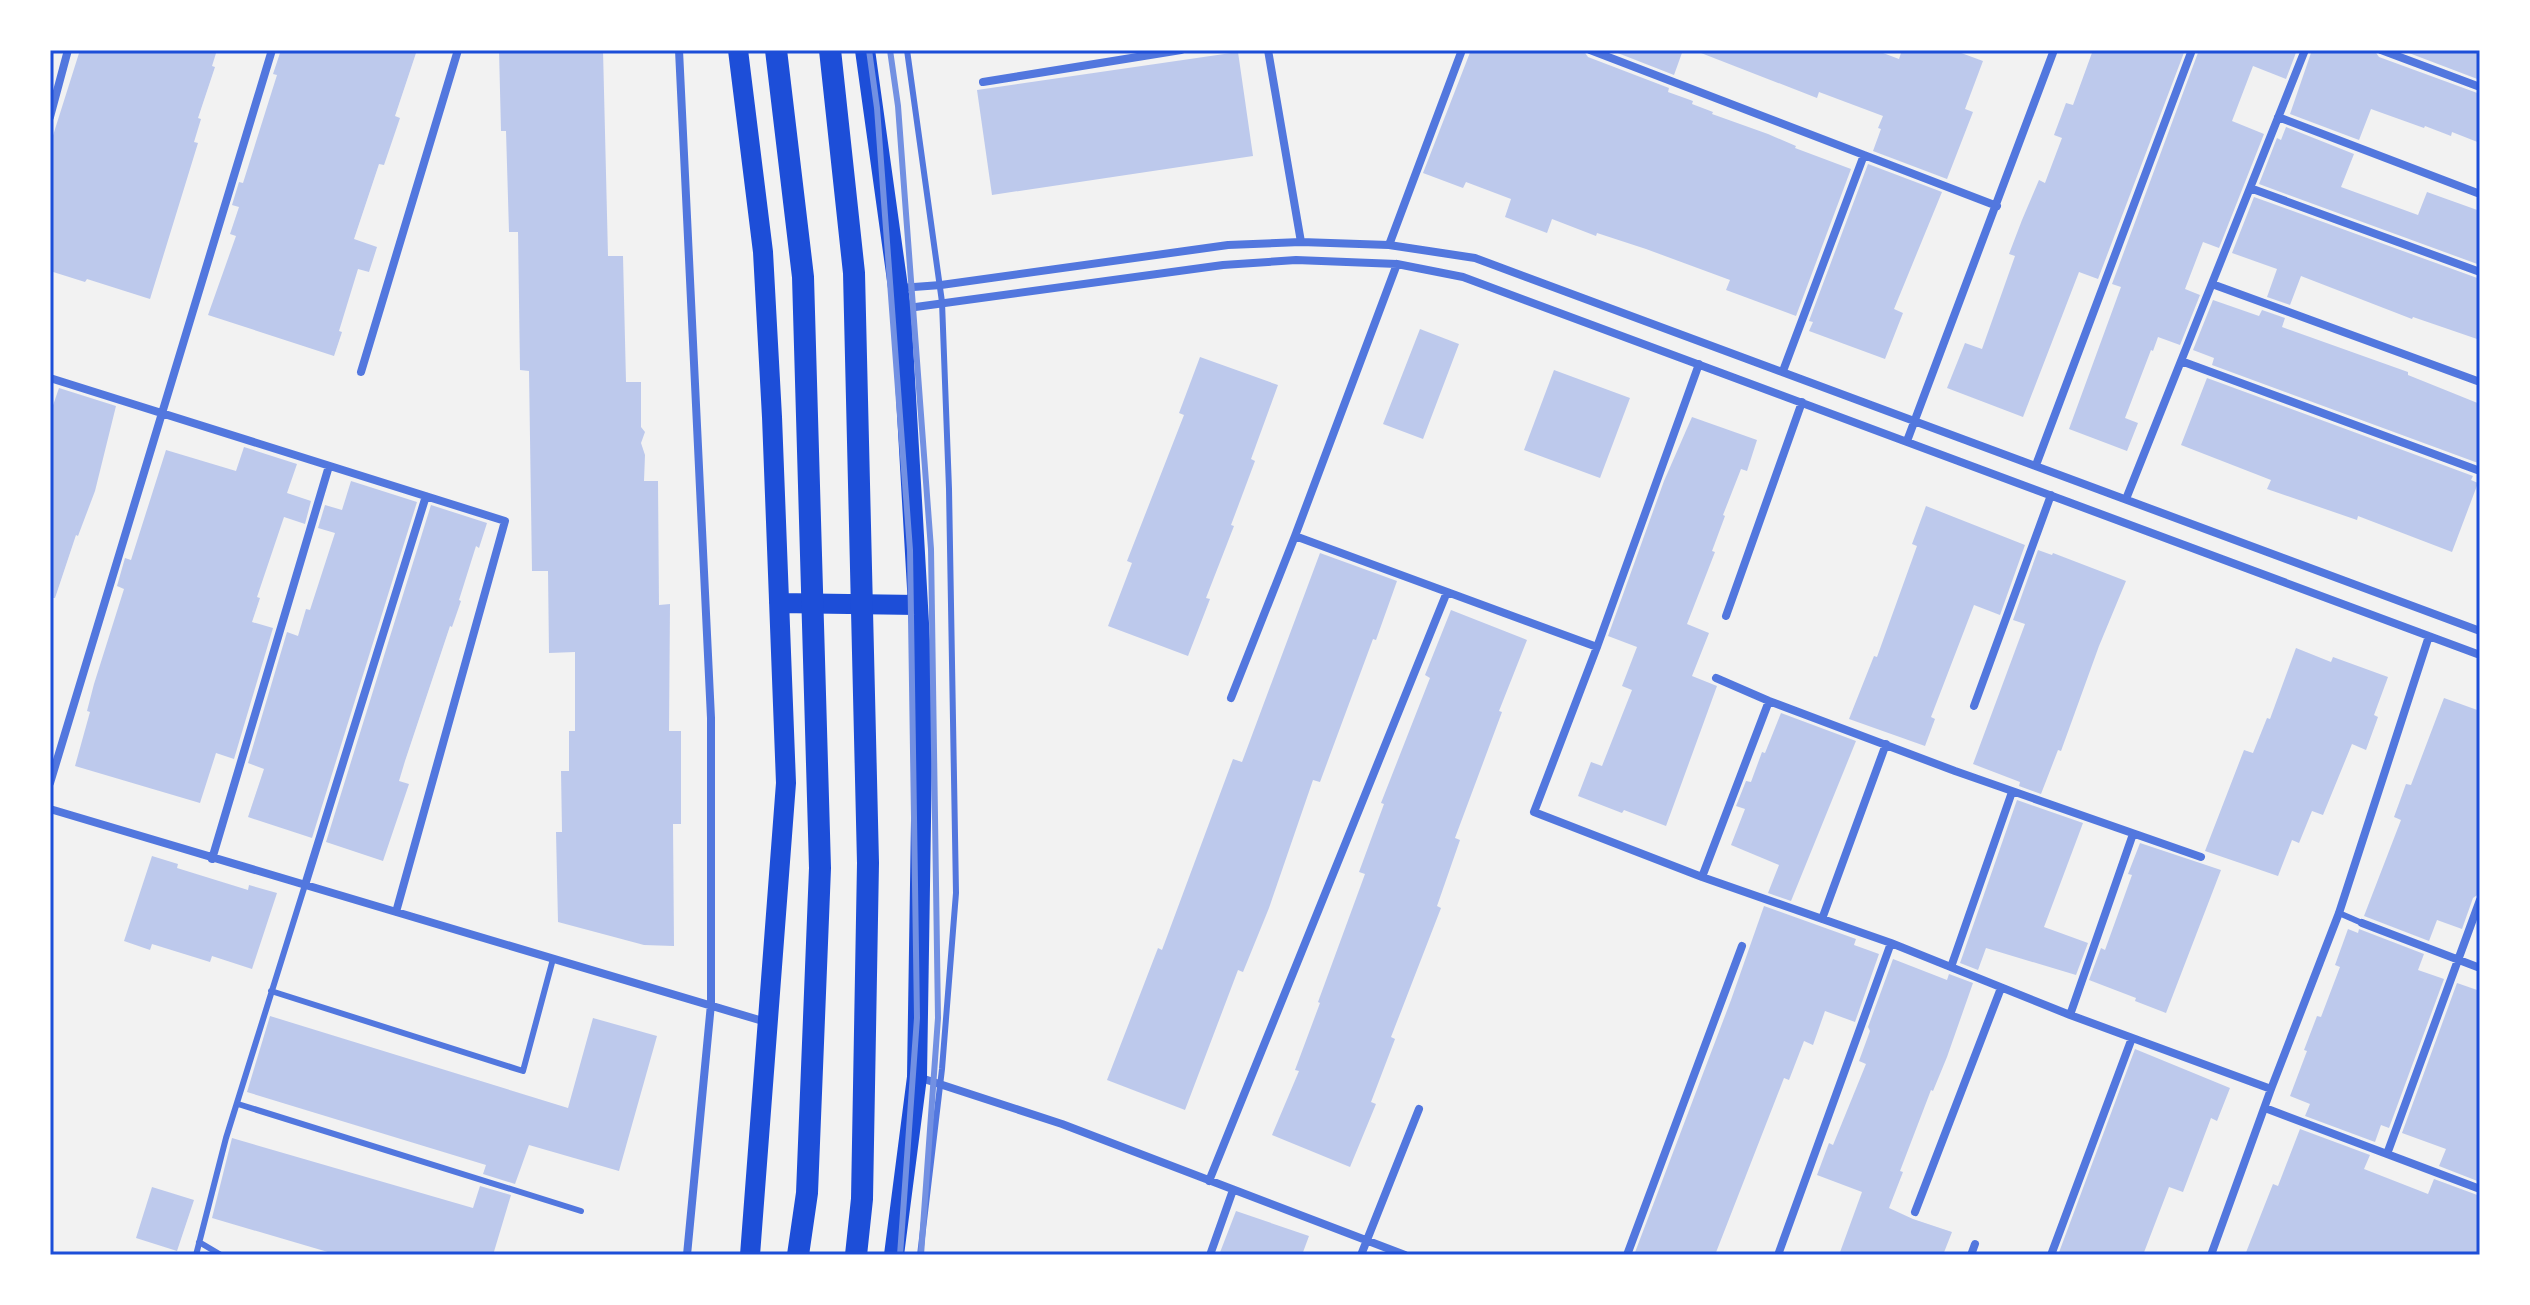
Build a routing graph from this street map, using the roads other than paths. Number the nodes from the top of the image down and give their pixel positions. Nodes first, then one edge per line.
1 (68, 50) edge
2 (272, 50) edge
3 (458, 50) edge
4 (679, 50) edge
5 (738, 50) edge
6 (776, 50) edge
7 (830, 50) edge
8 (865, 50) edge
9 (907, 50) edge
10 (1181, 50) edge
11 (1268, 50) edge
12 (1462, 50) edge
13 (1590, 50) edge
14 (2054, 50) edge
15 (2192, 50) edge
16 (2305, 50) edge
17 (2381, 50) edge
18 (983, 82) dead end
19 (2480, 87) edge
20 (50, 117) edge
21 (2278, 117) junction
22 (1864, 155) junction
23 (2250, 188) junction
24 (2480, 194) edge
25 (1997, 206) junction
26 (1301, 242) junction
27 (1389, 245) junction
28 (1397, 264) junction
29 (2480, 272) edge
30 (2212, 284) junction
31 (941, 285) junction
32 (898, 288) junction
33 (942, 302) junction
34 (901, 309) junction
35 (2181, 361) junction
36 (1699, 364) junction
37 (1783, 371) junction
38 (361, 372) dead end
39 (50, 378) edge
40 (2480, 382) edge
41 (1802, 402) junction
42 (163, 412) junction
43 (1916, 421) junction
44 (1907, 441) junction
45 (2036, 465) junction
46 (329, 466) junction
47 (2480, 471) edge
48 (2051, 495) junction
49 (426, 496) junction
50 (2126, 499) junction
51 (1295, 536) junction
52 (1447, 592) junction
53 (779, 603) junction
54 (918, 605) junction
55 (1726, 616) dead end
56 (2480, 631) edge
57 (2429, 636) junction
58 (1597, 647) junction
59 (2480, 655) edge
60 (1716, 678) dead end
61 (1231, 698) dead end
62 (1769, 701) junction
63 (1974, 706) dead end
64 (1886, 744) junction
65 (50, 783) edge
66 (2012, 792) junction
67 (50, 809) edge
68 (2133, 834) junction
69 (2201, 857) dead end
70 (212, 859) junction
71 (1702, 877) junction
72 (305, 885) junction
73 (2480, 900) edge
74 (396, 912) junction
75 (2339, 913) junction
76 (1822, 919) junction
77 (2362, 923) joint
78 (1891, 943) junction
79 (1742, 946) dead end
80 (553, 959) junction
81 (2457, 959) junction
82 (1951, 967) junction
83 (2480, 968) edge
84 (2001, 988) junction
85 (271, 991) junction
86 (711, 1004) junction
87 (2070, 1015) junction
88 (768, 1023) junction
89 (2132, 1038) junction
90 (917, 1077) junction
91 (940, 1085) junction
92 (2271, 1089) junction
93 (238, 1104) junction
94 (2265, 1108) junction
95 (1419, 1109) dead end
96 (2387, 1154) junction
97 (1209, 1181) junction
98 (2480, 1189) edge
99 (1233, 1190) junction
100 (581, 1211) dead end
101 (1915, 1212) dead end
102 (1367, 1241) junction
103 (199, 1242) junction
104 (1975, 1244) dead end
105 (196, 1255) edge
106 (221, 1255) edge
107 (687, 1255) edge
108 (750, 1255) edge
109 (798, 1255) edge
110 (856, 1255) edge
111 (894, 1255) edge
112 (920, 1255) edge
113 (1210, 1255) edge
114 (1361, 1255) edge
115 (1405, 1255) edge
116 (1627, 1255) edge
117 (1778, 1255) edge
118 (1971, 1255) edge
119 (2051, 1255) edge
120 (2211, 1255) edge

1 - 20 street
2 - 42 street
3 - 38 street
4 - 86 street
5 - 53 main road
6 - 109 highway
7 - 110 highway
8 - 32 main road
9 - 31 lane
10 - 18 street
11 - 26 street
12 - 27 street
13 - 22 street
14 - 25 street
15 - 45 street
16 - 21 street
17 - 19 street
21 - 23 street
21 - 24 street
22 - 25 street
22 - 37 street
23 - 29 street
23 - 30 street
25 - 43 street
26 - 27 street
26 - 31 street
27 - 37 street
28 - 33 street
28 - 36 street
28 - 51 street
30 - 35 street
30 - 40 street
31 - 32 street
31 - 33 lane
32 - 34 main road
33 - 34 street
33 - 91 lane
34 - 54 main road
35 - 47 street
35 - 50 street
36 - 41 street
36 - 58 street
37 - 43 street
39 - 42 street
41 - 44 street
41 - 55 street
42 - 46 street
42 - 65 street
43 - 44 street
43 - 45 street
44 - 48 street
45 - 50 street
46 - 49 street
46 - 70 street
48 - 57 street
48 - 63 street
49 - 72 street
49 - 74 street
50 - 56 street
51 - 52 street
51 - 61 street
52 - 58 street
52 - 97 street
53 - 54 main road
53 - 88 main road
54 - 90 main road
57 - 59 street
57 - 75 street
58 - 71 street
60 - 62 street
62 - 64 street
62 - 71 street
64 - 66 street
64 - 76 street
66 - 68 street
66 - 82 street
67 - 70 street
68 - 69 street
68 - 87 street
70 - 72 street
71 - 76 street
72 - 74 street
72 - 85 lane
73 - 81 street
74 - 80 street
75 - 77 lane
75 - 92 street
76 - 78 street
77 - 81 street
78 - 82 street
78 - 117 street
79 - 116 street
80 - 85 lane
80 - 86 street
81 - 83 street
81 - 96 street
82 - 84 street
84 - 87 street
84 - 101 street
85 - 93 lane
86 - 88 street
86 - 107 street
87 - 89 street
88 - 108 main road
89 - 92 street
89 - 119 street
90 - 91 street
90 - 111 main road
91 - 97 street
91 - 112 lane
92 - 94 street
93 - 100 lane
93 - 103 lane
94 - 96 street
94 - 120 street
95 - 102 street
96 - 98 street
97 - 99 street
99 - 102 street
99 - 113 street
102 - 114 street
102 - 115 street
103 - 105 lane
103 - 106 lane
104 - 118 street

